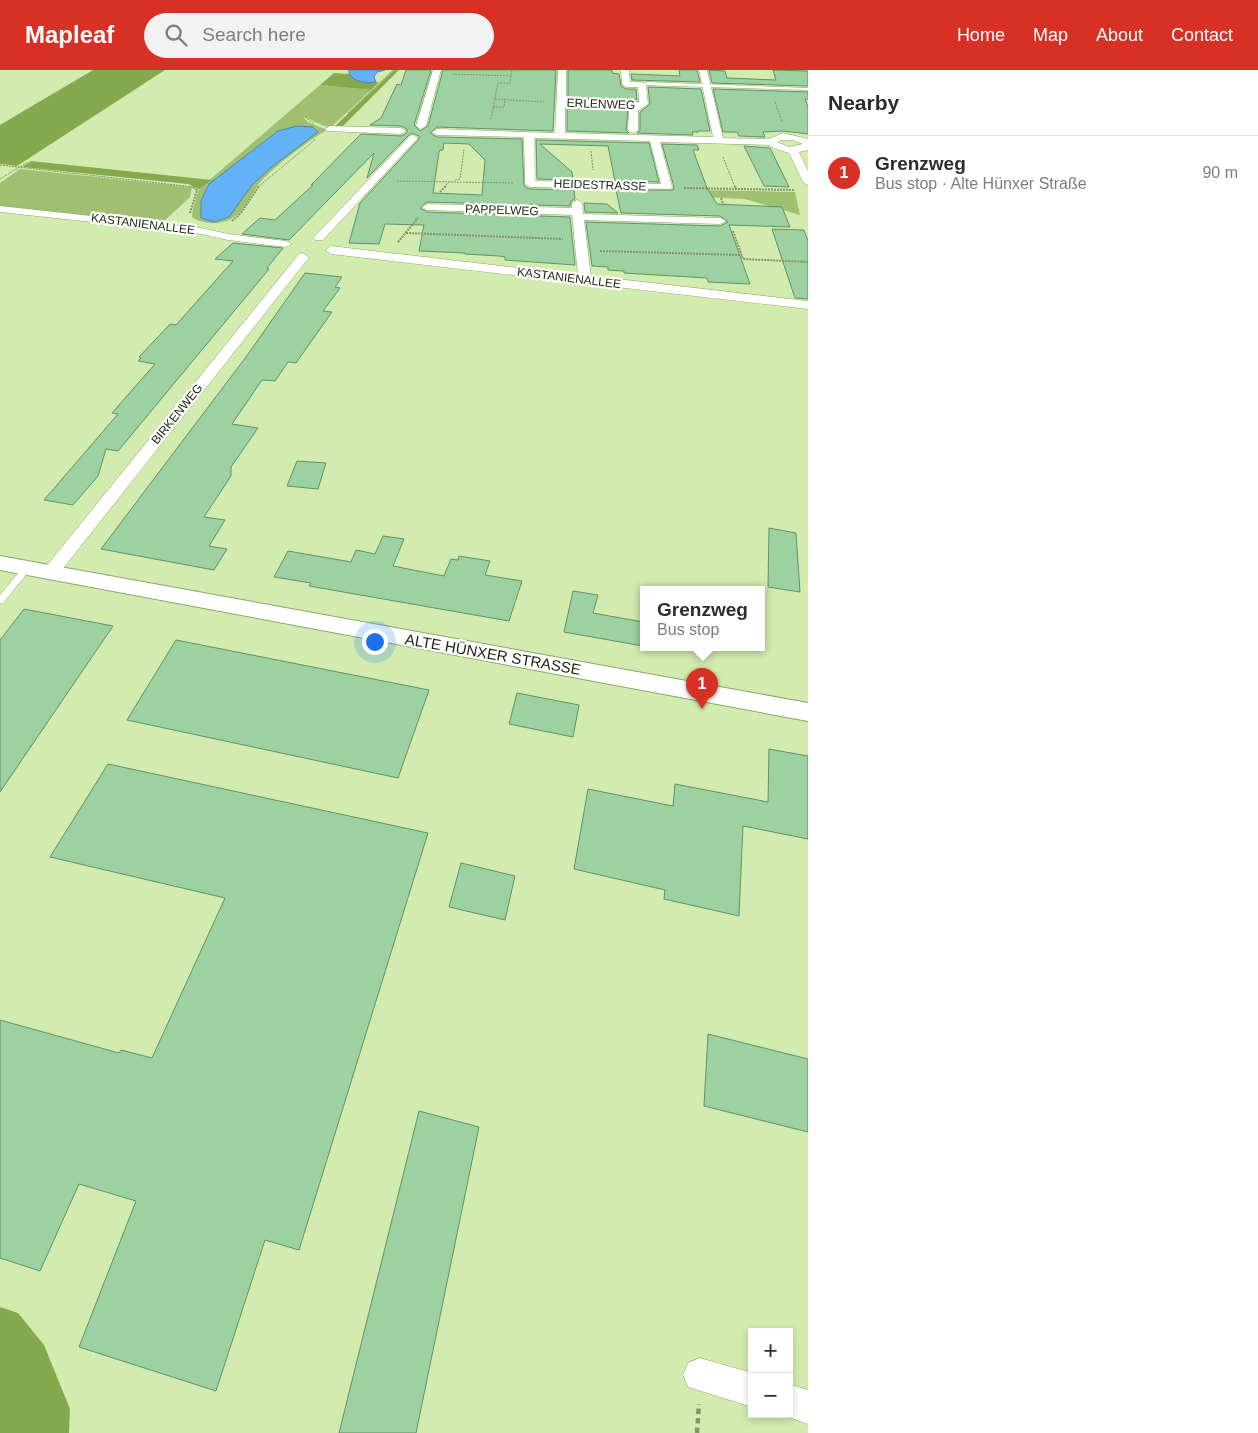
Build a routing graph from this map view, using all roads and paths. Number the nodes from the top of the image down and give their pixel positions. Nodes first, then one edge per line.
1 (392, 70) edge
2 (512, 70) edge
3 (562, 70) edge
4 (625, 70) edge
5 (703, 70) edge
6 (437, 72) edge
7 (499, 76) junction
8 (511, 76) junction
9 (498, 83) junction
10 (642, 85) junction
11 (706, 85) junction
12 (808, 89) edge
13 (495, 100) junction
14 (505, 100) junction
15 (561, 103) junction
16 (642, 105) junction
17 (493, 107) junction
18 (421, 126) junction
19 (330, 129) junction
20 (633, 130) dead end
21 (401, 131) junction
22 (488, 134) junction
23 (529, 135) junction
24 (431, 136) junction
25 (560, 136) junction
26 (589, 137) junction
27 (413, 138) junction
28 (654, 139) junction
29 (718, 141) junction
30 (771, 142) junction
31 (808, 145) edge
32 (793, 150) junction
33 (28, 162) dead end
34 (0, 166) edge
35 (18, 167) junction
36 (0, 180) edge
37 (371, 181) junction
38 (808, 182) edge
39 (530, 184) junction
40 (576, 185) junction
41 (595, 185) junction
42 (667, 188) junction
43 (736, 189) junction
44 (799, 190) dead end
45 (427, 207) dead end
46 (0, 209) edge
47 (578, 215) junction
48 (191, 219) dead end
49 (720, 221) joint
50 (228, 222) dead end
51 (406, 233) dead end
52 (306, 237) dead end
53 (319, 238) junction
54 (580, 245) junction
55 (318, 254) junction
56 (742, 255) junction
57 (808, 262) edge
58 (585, 280) junction
59 (808, 305) edge
60 (0, 563) edge
61 (27, 568) junction
62 (51, 572) junction
63 (0, 601) edge
64 (808, 712) edge
65 (700, 1375) dead end
66 (748, 1389) edge
67 (793, 1402) edge
68 (808, 1406) edge

1 - 19 path
2 - 8 path
3 - 15 street
4 - 10 street, ERLENWEG
5 - 11 street
6 - 7 path
6 - 18 street
7 - 8 path
7 - 9 path
8 - 9 path
9 - 13 path
10 - 11 lane
10 - 16 street, ERLENWEG
11 - 12 lane
11 - 29 street
13 - 14 path
13 - 17 path
14 - 15 path
14 - 17 path
15 - 16 street, ERLENWEG
15 - 25 street
16 - 20 street, ERLENWEG
17 - 22 path
18 - 21 street
18 - 24 street
19 - 21 street
19 - 50 path
21 - 27 street
22 - 23 street
22 - 24 street
23 - 25 street
23 - 39 street
24 - 27 street
25 - 26 street
26 - 28 street
26 - 41 path
27 - 37 street
28 - 29 street
28 - 42 street, HEIDESTRASSE
29 - 30 street
29 - 43 path
30 - 31 street
30 - 32 street
31 - 32 street
32 - 38 street
33 - 35 path
34 - 35 path
35 - 36 path
35 - 48 path
37 - 39 path
37 - 53 street
39 - 40 street, HEIDESTRASSE
40 - 41 street, HEIDESTRASSE
40 - 47 street
41 - 42 street, HEIDESTRASSE
42 - 43 path
43 - 44 path
45 - 47 street, PAPPELWEG
46 - 55 street, KASTANIENALLEE
47 - 49 street, PAPPELWEG
47 - 54 street
49 - 56 path
51 - 54 path
52 - 53 street
53 - 55 street
54 - 56 path
54 - 58 street
55 - 58 street, KASTANIENALLEE
55 - 62 street, BIRKENWEG
56 - 57 path
58 - 59 street, KASTANIENALLEE
60 - 61 street, ALTE HÜNXER STRASSE
61 - 62 street, ALTE HÜNXER STRASSE
61 - 63 lane
62 - 64 street, ALTE HÜNXER STRASSE
65 - 66 street
67 - 68 street

